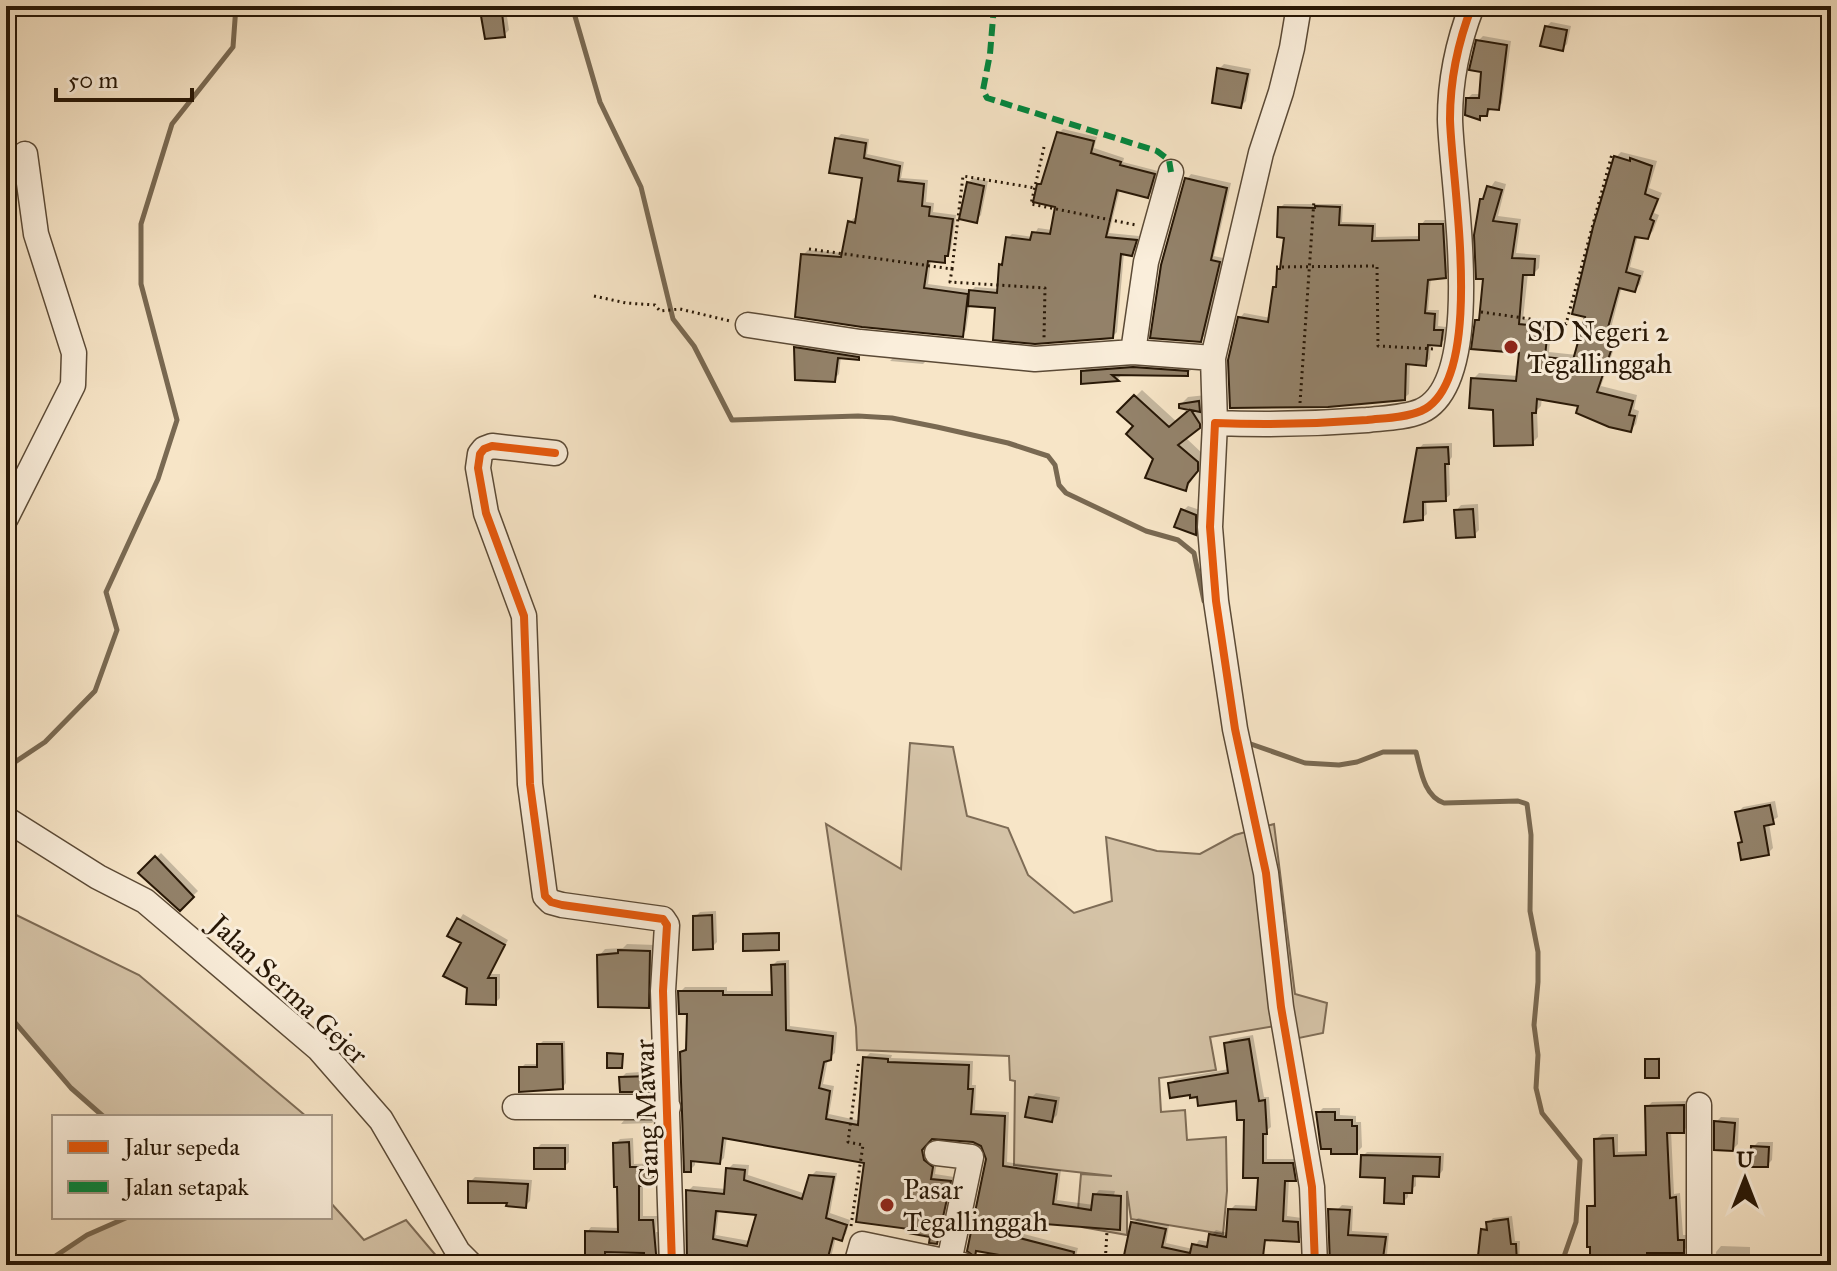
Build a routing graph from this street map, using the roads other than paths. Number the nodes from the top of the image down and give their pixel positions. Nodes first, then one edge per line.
1 (1299, 6) edge
2 (1472, 6) edge
3 (25, 154) dead end
4 (1171, 172) dead end
5 (748, 325) road end
6 (1133, 352) junction
7 (1213, 358) junction
8 (1215, 423) junction
9 (555, 453) dead end
10 (6, 518) edge
11 (6, 819) edge
12 (1699, 1105) dead end
13 (515, 1107) dead end
14 (668, 1107) junction
15 (937, 1153) dead end
16 (859, 1255) edge
17 (956, 1264) edge
18 (471, 1265) edge
19 (672, 1265) edge
20 (1315, 1265) edge
21 (1699, 1265) edge

1 - 7 street
2 - 8 street
3 - 10 street
4 - 6 street
5 - 6 street
6 - 7 street
7 - 8 street
8 - 20 street
9 - 14 street, Gang Mawar
11 - 18 street, Jalan Serma Gejer
12 - 21 street
13 - 14 street
14 - 19 street, Gang Mawar
15 - 17 street
16 - 17 street

